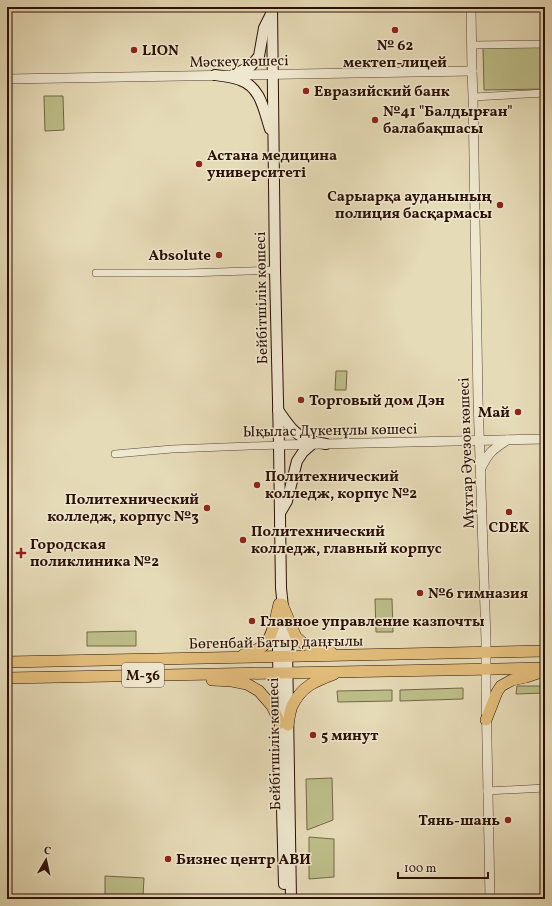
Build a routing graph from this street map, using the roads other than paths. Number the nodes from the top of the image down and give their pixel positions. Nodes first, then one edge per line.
1 (471, 7) edge
2 (272, 10) edge
3 (545, 44) edge
4 (472, 45) junction
5 (472, 71) junction
6 (273, 74) junction
7 (215, 75) junction
8 (233, 75) junction
9 (7, 79) edge
10 (545, 93) edge
11 (473, 97) junction
12 (273, 137) junction
13 (275, 270) junction
14 (96, 273) dead end
15 (278, 410) junction
16 (545, 439) edge
17 (479, 440) junction
18 (507, 440) junction
19 (326, 444) junction
20 (279, 445) junction
21 (311, 445) junction
22 (115, 454) dead end
23 (480, 471) junction
24 (280, 513) junction
25 (281, 604) junction
26 (545, 651) edge
27 (486, 653) junction
28 (283, 656) junction
29 (346, 656) junction
30 (234, 657) junction
31 (7, 662) edge
32 (545, 668) edge
33 (486, 669) junction
34 (342, 671) junction
35 (545, 671) edge
36 (283, 672) junction
37 (192, 674) junction
38 (7, 678) edge
39 (486, 720) junction
40 (284, 724) junction
41 (545, 788) edge
42 (487, 791) junction
43 (285, 899) edge
44 (291, 899) edge
45 (490, 899) edge

1 - 4 street, Мұхтар Әуезов көшесі
2 - 6 main road, Бейбітшілік көшесі
2 - 8 main road
3 - 4 street
4 - 5 street, Мұхтар Әуезов көшесі
5 - 6 street, Мәскеу көшесі
5 - 11 street, Мұхтар Әуезов көшесі
6 - 8 street, Мәскеу көшесі
6 - 12 main road, Бейбітшілік көшесі
7 - 8 street, Мәскеу көшесі
7 - 9 street, Мәскеу көшесі
7 - 12 main road
10 - 11 street
11 - 17 street, Мұхтар Әуезов көшесі
12 - 13 main road, Бейбітшілік көшесі
13 - 14 street
13 - 15 main road, Бейбітшілік көшесі
15 - 19 main road
15 - 20 main road, Бейбітшілік көшесі
16 - 18 street, Ықылас Дүкенұлы көшесі
17 - 18 street, Ықылас Дүкенұлы көшесі
17 - 19 street, Ықылас Дүкенұлы көшесі
17 - 23 street, Мұхтар Әуезов көшесі
18 - 23 street
19 - 21 street, Ықылас Дүкенұлы көшесі
20 - 21 street, Ықылас Дүкенұлы көшесі
20 - 22 street, Ықылас Дүкенұлы көшесі
20 - 24 main road, Бейбітшілік көшесі
21 - 24 main road
23 - 27 street, Мұхтар Әуезов көшесі
24 - 25 main road, Бейбітшілік көшесі
25 - 28 main road, Бейбітшілік көшесі
25 - 29 main road
25 - 30 main road
26 - 27 main road, Бөгенбай Батыр даңғылы / M-36
27 - 29 main road, Бөгенбай Батыр даңғылы / M-36
27 - 33 street, Мұхтар Әуезов көшесі
28 - 29 main road, Бөгенбай Батыр даңғылы / M-36
28 - 30 main road, Бөгенбай Батыр даңғылы / M-36
28 - 36 main road, Бейбітшілік көшесі
30 - 31 main road, Бөгенбай Батыр даңғылы / M-36
32 - 33 main road, Бөгенбай Батыр даңғылы / M-36
33 - 34 main road, Бөгенбай Батыр даңғылы / M-36
33 - 39 street, Мұхтар Әуезов көшесі
34 - 36 main road, Бөгенбай Батыр даңғылы / M-36
34 - 40 main road
35 - 39 main road
36 - 37 main road, Бөгенбай Батыр даңғылы / M-36
36 - 40 main road, Бейбітшілік көшесі
37 - 38 main road, Бөгенбай Батыр даңғылы / M-36
37 - 40 main road
39 - 42 street, Мұхтар Әуезов көшесі
40 - 43 main road, Бейбітшілік көшесі
40 - 44 main road, Бейбітшілік көшесі
41 - 42 street
42 - 45 street, Мұхтар Әуезов көшесі

